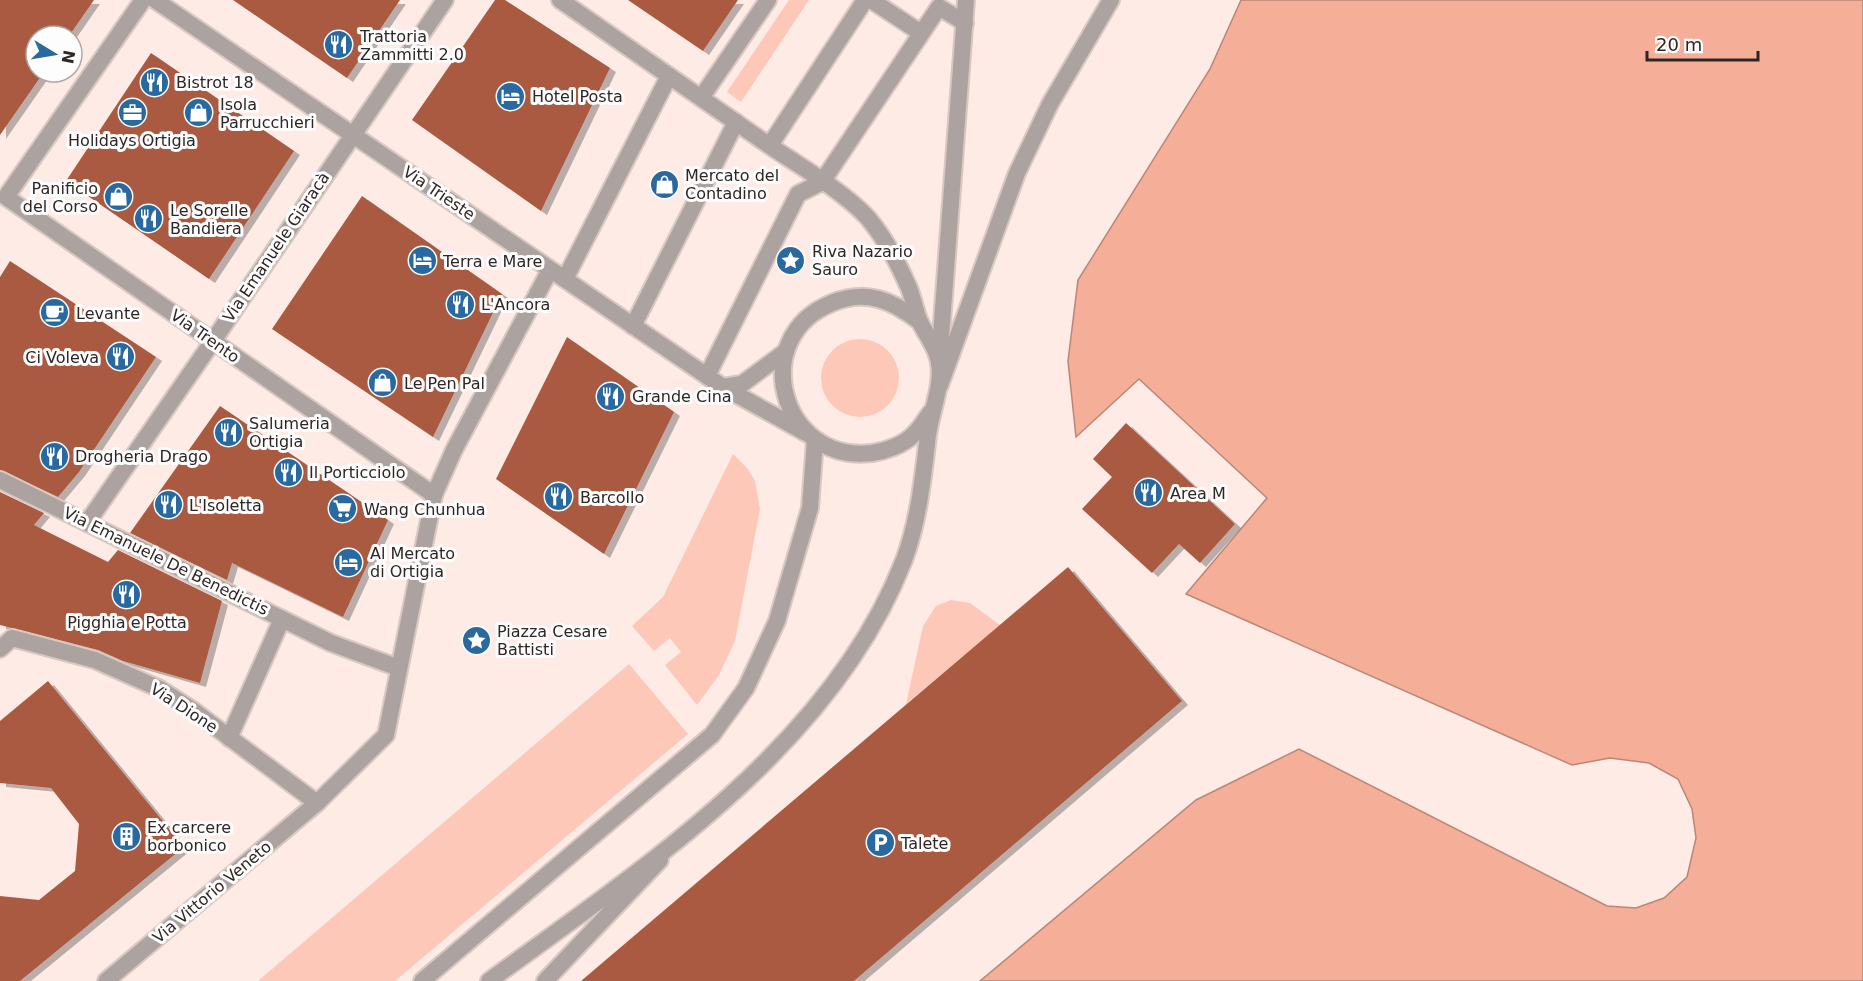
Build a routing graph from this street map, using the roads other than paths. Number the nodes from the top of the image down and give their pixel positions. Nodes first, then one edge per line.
1 (143, 0) edge
2 (155, 0) edge
3 (445, 0) edge
4 (560, 0) edge
5 (768, 0) edge
6 (865, 0) edge
7 (871, 0) edge
8 (966, 0) edge
9 (1110, 0) edge
10 (965, 23) junction
11 (921, 33) junction
12 (675, 81) junction
13 (701, 98) junction
14 (736, 122) junction
15 (353, 135) junction
16 (770, 145) junction
17 (822, 182) junction
18 (2, 199) edge
19 (550, 270) junction
20 (565, 279) junction
21 (920, 322) junction
22 (633, 326) junction
23 (213, 341) junction
24 (785, 352) junction
25 (939, 363) junction
26 (707, 376) junction
27 (939, 385) junction
28 (723, 387) junction
29 (931, 412) junction
30 (811, 437) junction
31 (0, 480) edge
32 (434, 495) junction
33 (87, 523) junction
34 (282, 619) junction
35 (4, 641) edge
36 (399, 668) junction
37 (229, 738) junction
38 (317, 803) junction
39 (678, 841) junction
40 (106, 981) edge
41 (422, 981) edge
42 (489, 981) edge
43 (545, 981) edge

1 - 18 street
2 - 15 street, Via Trieste
3 - 15 street, Via Emanuele Giaracà
4 - 12 street
5 - 13 street
6 - 16 street
7 - 11 street
8 - 10 street
9 - 27 street
10 - 11 street
10 - 25 street
11 - 17 street
12 - 13 street
12 - 20 street
13 - 14 street
14 - 16 street
14 - 22 street
15 - 19 street, Via Trieste
15 - 23 street, Via Emanuele Giaracà
16 - 17 street
17 - 21 street
17 - 26 street
18 - 23 street, Via Trento
19 - 20 street, Via Trieste
19 - 32 street, Via Vittorio Veneto
20 - 22 street, Via Trieste
21 - 24 street
21 - 25 street
22 - 26 street, Via Trieste
23 - 32 street, Via Trento
23 - 33 street, Via Emanuele Giaracà
24 - 28 street
24 - 30 street
25 - 27 street
26 - 28 street, Via Trieste
27 - 29 street
28 - 30 street, Via Trieste
29 - 30 street
29 - 39 street
30 - 41 street
31 - 33 street, Via Emanuele De Benedictis
32 - 36 street, Via Vittorio Veneto
33 - 34 street, Via Emanuele De Benedictis
34 - 36 street, Via Emanuele De Benedictis
34 - 37 street
35 - 37 street, Via Dione
36 - 38 street, Via Vittorio Veneto
37 - 38 street, Via Dione
38 - 40 street, Via Vittorio Veneto
39 - 42 street
39 - 43 street

